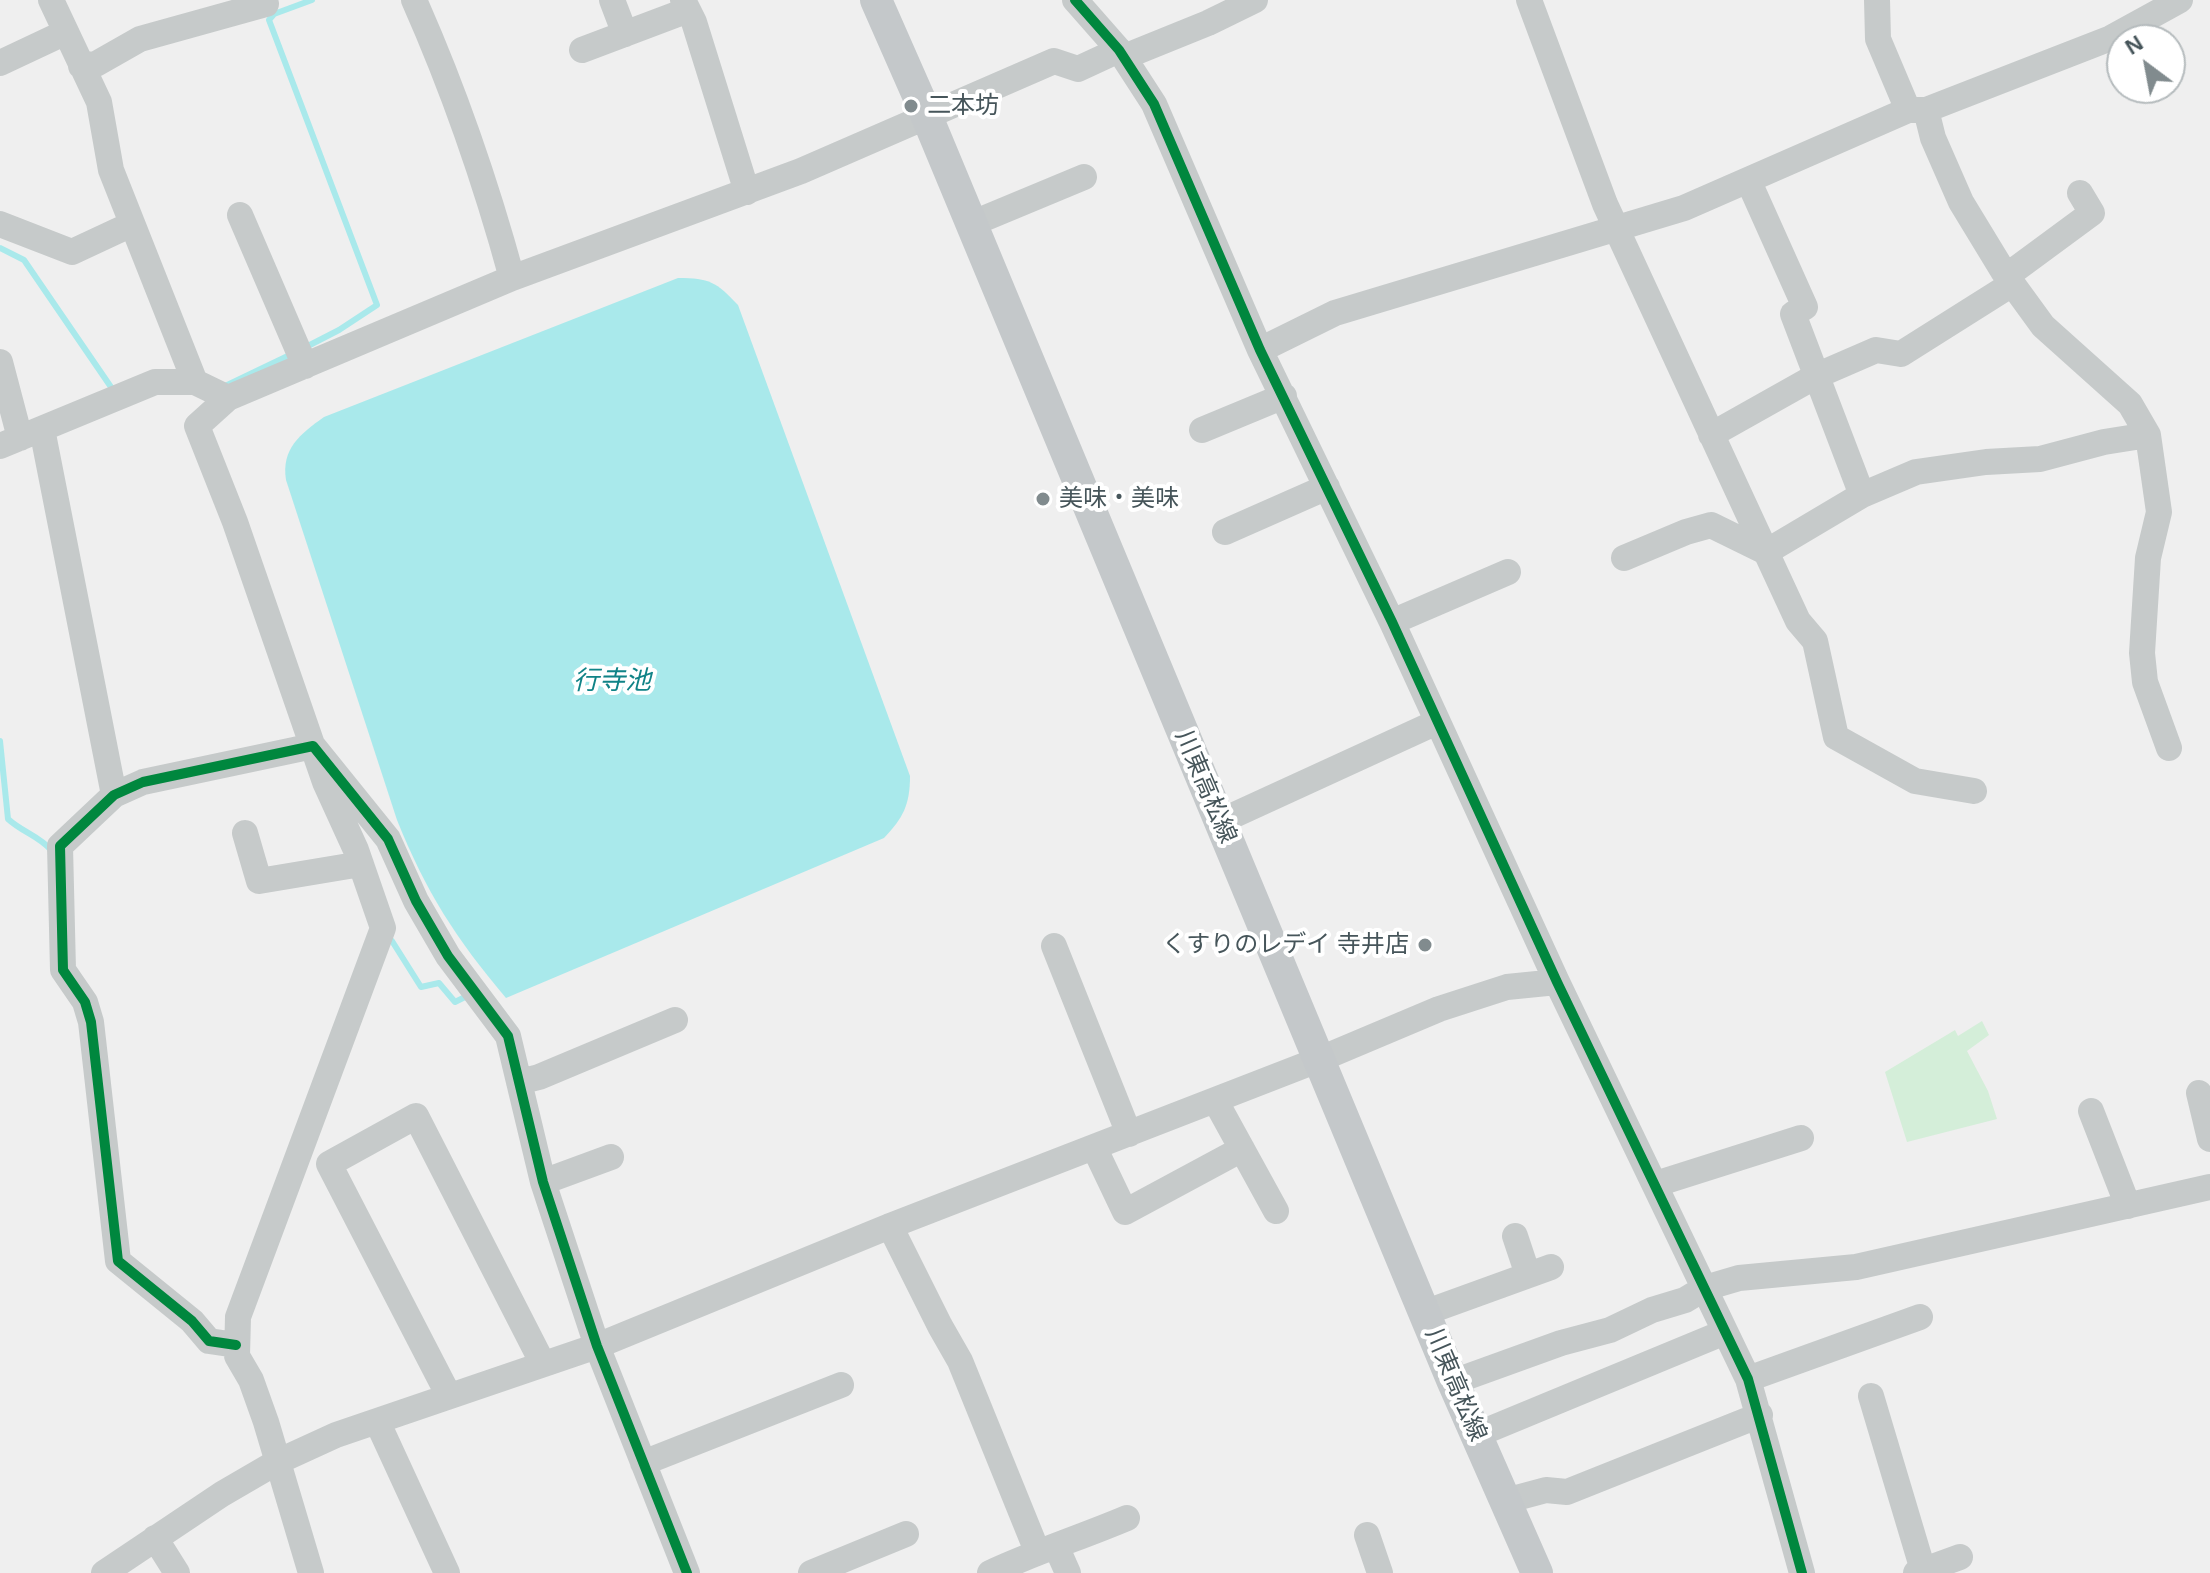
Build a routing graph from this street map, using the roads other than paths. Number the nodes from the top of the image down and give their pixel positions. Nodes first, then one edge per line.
1 (52, 0) edge
2 (414, 0) edge
3 (612, 0) edge
4 (876, 0) edge
5 (1075, 0) edge
6 (1255, 0) edge
7 (1529, 0) edge
8 (1877, 0) edge
9 (2180, 0) edge
10 (266, 4) dead end
11 (685, 5) edge
12 (66, 32) junction
13 (625, 34) junction
14 (582, 50) dead end
15 (1121, 54) junction
16 (0, 63) edge
17 (81, 66) junction
18 (1917, 110) junction
19 (927, 115) junction
20 (1084, 177) dead end
21 (1749, 182) junction
22 (747, 192) junction
23 (2080, 193) dead end
24 (240, 215) dead end
25 (0, 224) edge
26 (132, 224) junction
27 (971, 224) junction
28 (1619, 229) junction
29 (2008, 277) junction
30 (512, 278) junction
31 (1260, 350) junction
32 (301, 357) junction
33 (0, 362) edge
34 (1816, 376) junction
35 (213, 391) junction
36 (1284, 396) junction
37 (1202, 430) dead end
38 (1711, 435) junction
39 (2148, 435) junction
40 (21, 438) edge
41 (1327, 487) junction
42 (1862, 495) junction
43 (1225, 532) dead end
44 (1766, 552) junction
45 (1624, 558) dead end
46 (1508, 572) dead end
47 (1392, 622) junction
48 (1437, 722) junction
49 (313, 746) junction
50 (2169, 748) dead end
51 (1974, 791) dead end
52 (114, 795) junction
53 (1219, 822) junction
54 (245, 833) dead end
55 (361, 864) junction
56 (1054, 946) dead end
57 (1557, 982) junction
58 (675, 1020) dead end
59 (1318, 1060) junction
60 (519, 1082) junction
61 (2199, 1093) dead end
62 (1215, 1100) junction
63 (2091, 1111) dead end
64 (1129, 1134) junction
65 (1801, 1138) dead end
66 (2210, 1139) edge
67 (1094, 1147) junction
68 (1242, 1149) junction
69 (611, 1157) dead end
70 (543, 1182) junction
71 (1656, 1184) junction
72 (2210, 1187) edge
73 (2128, 1206) junction
74 (1276, 1211) dead end
75 (890, 1226) junction
76 (1515, 1236) dead end
77 (1705, 1288) junction
78 (1424, 1313) junction
79 (1920, 1317) dead end
80 (1725, 1332) junction
81 (236, 1345) junction
82 (597, 1346) junction
83 (543, 1364) junction
84 (1748, 1379) junction
85 (1453, 1382) junction
86 (841, 1385) dead end
87 (449, 1396) junction
88 (1871, 1396) dead end
89 (1760, 1415) junction
90 (377, 1421) junction
91 (1476, 1435) junction
92 (277, 1462) junction
93 (643, 1463) junction
94 (1505, 1501) junction
95 (1127, 1518) dead end
96 (906, 1534) dead end
97 (1367, 1535) dead end
98 (155, 1538) junction
99 (1047, 1549) junction
100 (1960, 1557) dead end
101 (1919, 1571) edge
102 (104, 1573) edge
103 (177, 1573) edge
104 (311, 1573) edge
105 (447, 1573) edge
106 (687, 1573) edge
107 (811, 1573) edge
108 (990, 1573) edge
109 (1068, 1573) edge
110 (1380, 1573) edge
111 (1537, 1573) edge
112 (1802, 1573) edge

1 - 12 street
2 - 30 street
3 - 13 street
4 - 19 main road, 川東高松線
5 - 15 street
6 - 15 street
7 - 28 street
8 - 18 street
9 - 18 street
10 - 17 street
11 - 13 street
11 - 22 street
12 - 16 street
12 - 17 street
13 - 14 street
15 - 19 street
15 - 31 street
17 - 26 street
18 - 21 street
18 - 29 street
19 - 22 street
19 - 27 main road, 川東高松線
20 - 27 street
21 - 28 street
21 - 34 street
22 - 30 street
23 - 29 street
24 - 32 street
25 - 26 street
26 - 35 street
27 - 53 main road, 川東高松線
28 - 31 street
28 - 38 street
29 - 34 street
29 - 39 street
30 - 32 street
31 - 36 street
32 - 35 street
33 - 40 street
34 - 38 street
34 - 42 street
35 - 40 street
35 - 49 street
36 - 37 street
36 - 41 street
38 - 44 street
39 - 42 street
39 - 50 street
40 - 52 street
41 - 43 street
41 - 47 street
42 - 44 street
44 - 45 street
44 - 51 street
46 - 47 street
47 - 48 street
48 - 53 street
48 - 57 street
49 - 52 street
49 - 55 street
49 - 60 street
52 - 81 street
53 - 59 main road, 川東高松線
54 - 55 street
55 - 81 street
56 - 64 street
57 - 59 street
57 - 71 street
58 - 60 street
59 - 62 street
59 - 78 main road, 川東高松線
60 - 70 street
61 - 66 street
62 - 64 street
62 - 68 street
63 - 73 street
64 - 67 street
65 - 71 street
67 - 68 street
67 - 75 street
68 - 74 street
69 - 70 street
70 - 82 street
71 - 77 street
72 - 73 street
73 - 77 street
75 - 82 street
75 - 99 street
76 - 78 street
77 - 80 street
77 - 85 street
78 - 85 main road, 川東高松線
79 - 84 street
80 - 84 street
80 - 91 street
81 - 92 street
82 - 83 street
82 - 93 street
83 - 87 street
83 - 87 street
84 - 89 street
85 - 91 main road, 川東高松線
86 - 93 street
87 - 90 street
88 - 101 street
89 - 94 street
89 - 112 street
90 - 92 street
90 - 105 street
91 - 94 main road, 川東高松線
92 - 98 street
92 - 104 street
93 - 106 street
94 - 111 main road, 川東高松線
95 - 99 street
96 - 107 street
97 - 110 street
98 - 102 street
98 - 103 street
99 - 108 street
99 - 109 street
100 - 101 street

